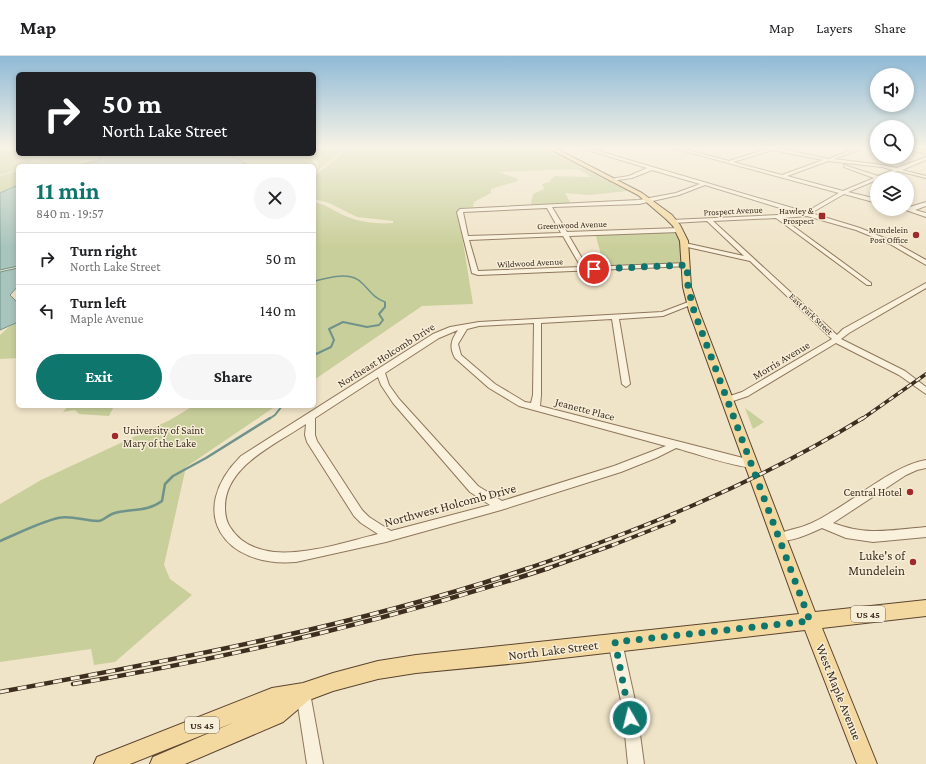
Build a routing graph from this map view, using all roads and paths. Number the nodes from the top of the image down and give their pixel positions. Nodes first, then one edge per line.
1 (614, 181) edge
2 (694, 181) edge
3 (802, 181) edge
4 (870, 181) edge
5 (704, 184) junction
6 (844, 192) junction
7 (870, 199) edge
8 (648, 200) junction
9 (926, 204) edge
10 (549, 206) junction
11 (914, 208) edge
12 (914, 212) edge
13 (806, 214) junction
14 (926, 215) edge
15 (778, 217) junction
16 (709, 220) junction
17 (673, 222) junction
18 (679, 230) junction
19 (565, 234) junction
20 (466, 238) junction
21 (685, 245) junction
22 (753, 260) junction
23 (926, 263) edge
24 (687, 265) junction
25 (585, 269) junction
26 (869, 284) dead end
27 (926, 285) edge
28 (691, 303) junction
29 (615, 317) junction
30 (537, 321) junction
31 (464, 327) junction
32 (836, 338) junction
33 (380, 372) junction
34 (626, 384) dead end
35 (926, 391) edge
36 (727, 400) junction
37 (535, 408) junction
38 (311, 416) junction
39 (675, 445) junction
40 (751, 464) junction
41 (926, 464) edge
42 (501, 506) junction
43 (822, 523) junction
44 (926, 532) edge
45 (390, 536) junction
46 (230, 537) joint
47 (780, 537) junction
48 (926, 608) edge
49 (810, 621) junction
50 (615, 642) junction
51 (303, 693) junction
52 (104, 764) edge
53 (160, 764) edge
54 (315, 764) edge
55 (636, 764) edge
56 (867, 764) edge

1 - 8 main road, West Maple Avenue
2 - 5 street
3 - 6 street
4 - 6 street, Prospect Avenue
5 - 8 street
5 - 13 street
6 - 7 street
6 - 13 street, Prospect Avenue
8 - 10 street
8 - 17 main road, West Maple Avenue
9 - 11 street
10 - 19 street
10 - 20 street
12 - 14 street
13 - 15 street, Prospect Avenue
13 - 23 street
15 - 16 street, Prospect Avenue
15 - 26 street
16 - 17 street, Prospect Avenue
16 - 22 street, East Park Street
17 - 18 main road, West Maple Avenue
18 - 19 street, Greenwood Avenue
18 - 21 main road, West Maple Avenue
19 - 20 street, Greenwood Avenue
19 - 25 street
20 - 25 street, Wildwood Avenue
21 - 22 street
21 - 24 main road, West Maple Avenue
22 - 32 street, East Park Street
24 - 25 street, Wildwood Avenue
24 - 28 main road, West Maple Avenue
27 - 32 street, Morris Avenue
28 - 29 street, Northeast Holcomb Drive
28 - 36 main road, West Maple Avenue
29 - 30 street, Northeast Holcomb Drive
29 - 34 street
30 - 31 street, Northeast Holcomb Drive
30 - 37 street
31 - 33 street, Northeast Holcomb Drive
31 - 37 street, Jeanette Place
32 - 35 street, East Park Street
32 - 36 street, Morris Avenue
33 - 38 street, Northeast Holcomb Drive
33 - 42 street
36 - 40 main road, West Maple Avenue
37 - 39 street, Jeanette Place
38 - 45 street
38 - 46 street, Northeast Holcomb Drive
39 - 40 street, Jeanette Place
39 - 42 street, Northwest Holcomb Drive
40 - 47 main road, West Maple Avenue
41 - 43 street
42 - 45 street, Northwest Holcomb Drive
43 - 44 street
43 - 47 street
45 - 46 street, Northwest Holcomb Drive
47 - 49 main road, West Maple Avenue
48 - 49 main road, North Lake Street / US 45
49 - 50 main road, North Lake Street / US 45
49 - 56 main road, West Maple Avenue
50 - 51 main road, North Lake Street / US 45
50 - 55 street
51 - 52 main road, North Lake Street / US 45
51 - 53 main road, North Lake Street / US 45
51 - 54 street

